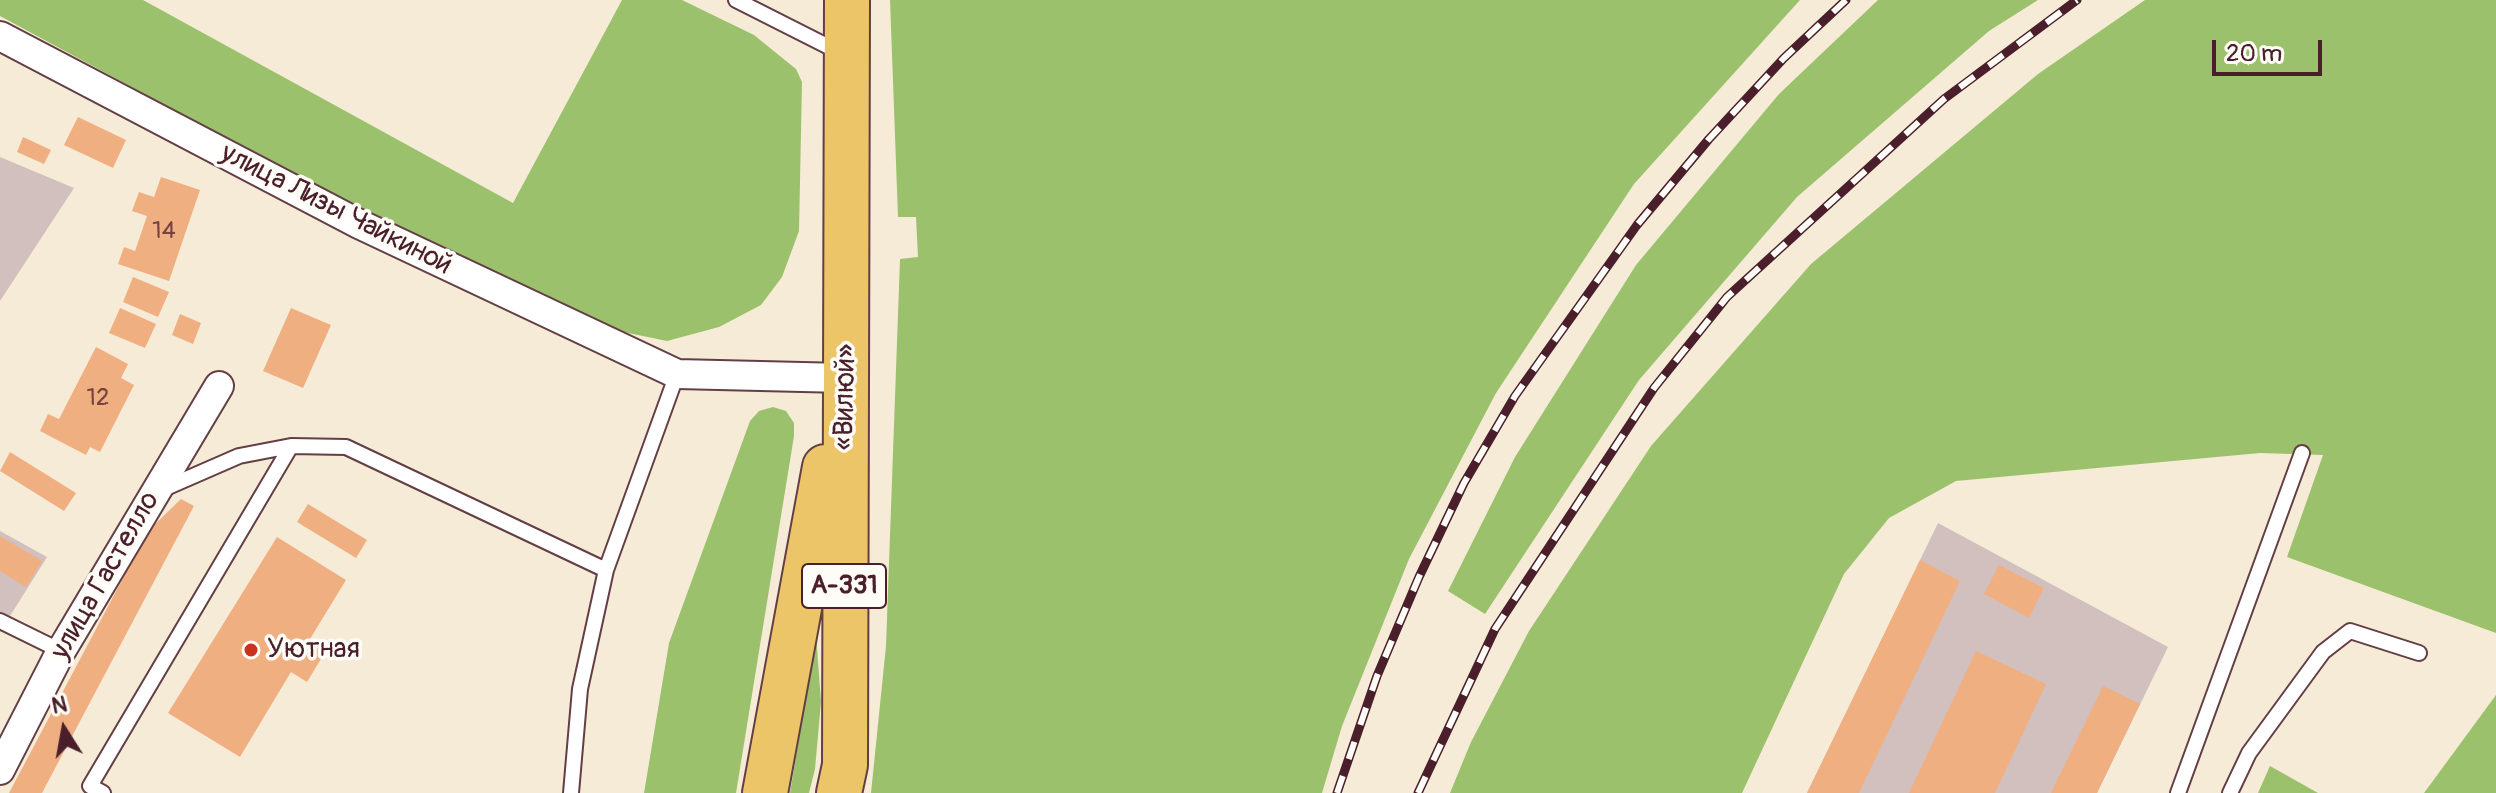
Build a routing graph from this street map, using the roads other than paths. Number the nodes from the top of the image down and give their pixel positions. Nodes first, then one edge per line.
1 (736, 0) edge
2 (847, 0) edge
3 (0, 36) edge
4 (847, 55) junction
5 (677, 374) junction
6 (844, 378) junction
7 (219, 386) dead end
8 (291, 446) junction
9 (2302, 453) dead end
10 (153, 494) junction
11 (606, 570) junction
12 (0, 621) edge
13 (61, 651) junction
14 (2419, 653) dead end
15 (0, 770) edge
16 (103, 793) edge
17 (571, 793) edge
18 (765, 793) edge
19 (839, 793) edge
20 (2178, 793) edge
21 (2230, 793) edge

1 - 4 lane
2 - 4 highway, «Вилюй» / А-331
3 - 5 street, улица Лизы Чайкиной
4 - 6 highway, «Вилюй» / А-331
5 - 6 street
5 - 11 lane
6 - 18 highway
6 - 19 highway, «Вилюй» / А-331
7 - 10 street, улица Гастелло
8 - 10 lane
8 - 11 lane
8 - 16 lane
9 - 20 lane
10 - 13 street, улица Гастелло
11 - 17 lane
12 - 13 lane
13 - 15 street, улица Гастелло
14 - 21 lane

